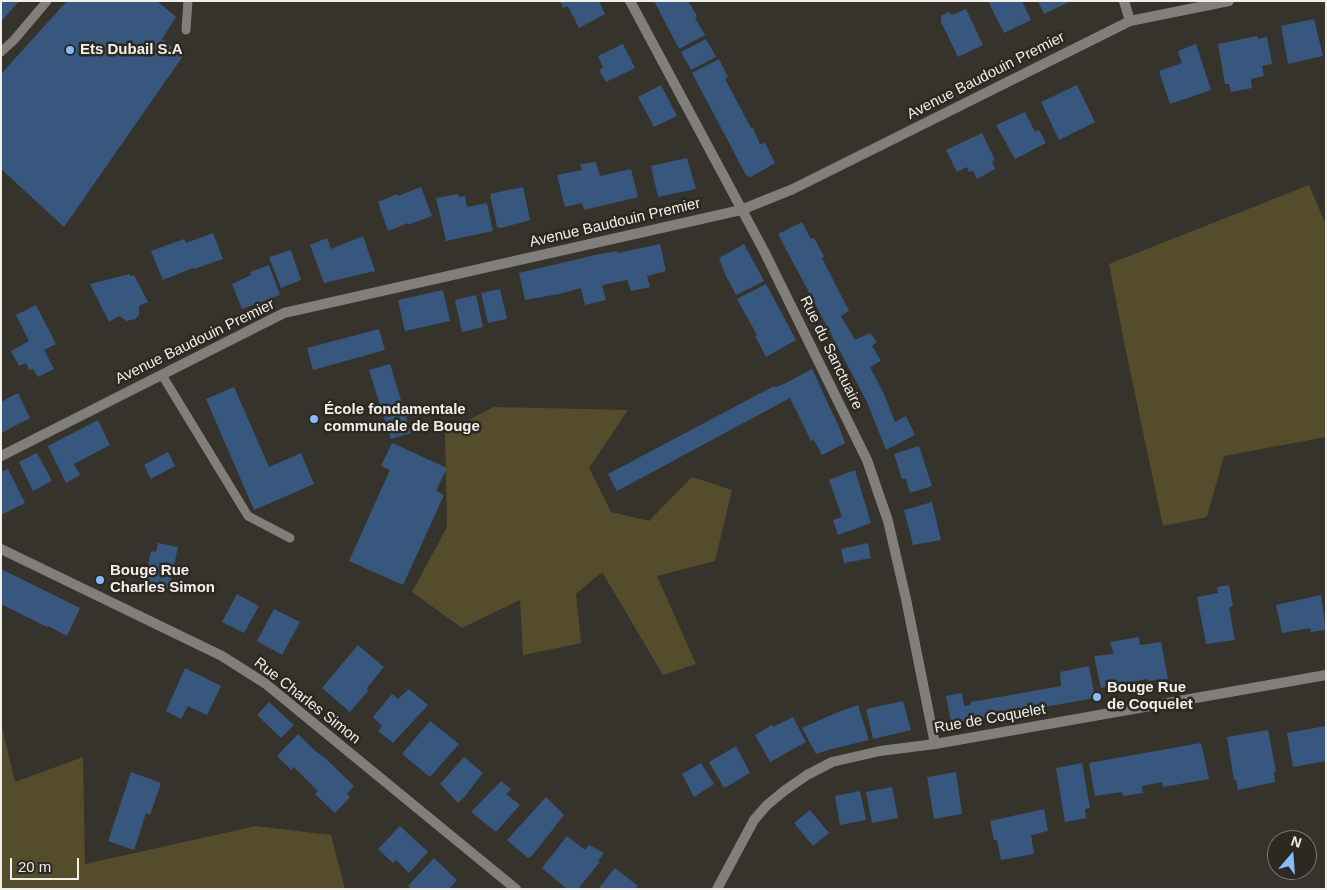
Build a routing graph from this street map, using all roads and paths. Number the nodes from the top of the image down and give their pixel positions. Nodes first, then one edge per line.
1 (47, 1) edge
2 (188, 1) edge
3 (630, 1) edge
4 (1124, 1) edge
5 (1229, 1) edge
6 (1130, 21) junction
7 (186, 30) dead end
8 (1, 52) edge
9 (741, 210) junction
10 (162, 375) junction
11 (1, 456) edge
12 (290, 538) dead end
13 (1, 549) edge
14 (1326, 675) edge
15 (935, 744) junction
16 (516, 889) edge
17 (717, 889) edge

1 - 8 lane
2 - 7 lane
3 - 9 street, Rue du Sanctuaire
4 - 6 street
5 - 6 street, Avenue Baudouin Premier
6 - 9 street, Avenue Baudouin Premier
9 - 10 street, Avenue Baudouin Premier
9 - 15 street, Rue du Sanctuaire
10 - 11 street, Avenue Baudouin Premier
10 - 12 lane
13 - 16 street, Rue Charles Simon
14 - 15 street, Rue de Coquelet
15 - 17 street, Rue de Coquelet

